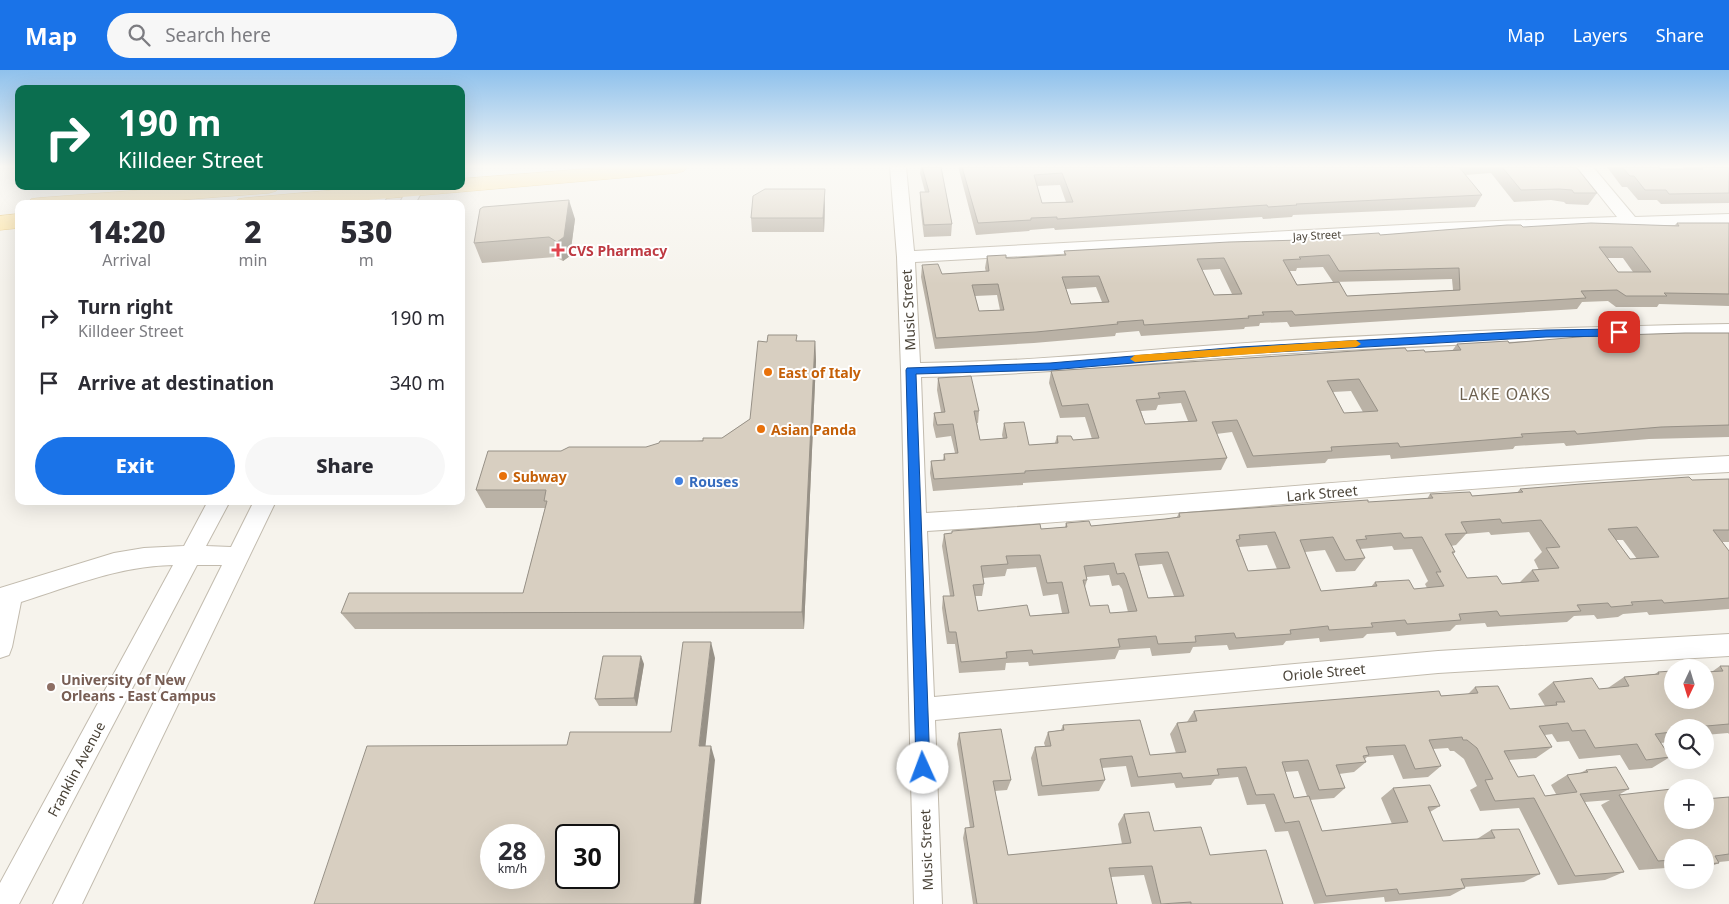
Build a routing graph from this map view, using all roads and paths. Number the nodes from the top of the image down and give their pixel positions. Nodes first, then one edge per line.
1 (901, 206) edge
2 (1617, 206) edge
3 (1729, 219) edge
4 (15, 221) edge
5 (1630, 222) junction
6 (0, 223) edge
7 (906, 257) junction
8 (1729, 330) edge
9 (911, 370) junction
10 (1729, 464) edge
11 (217, 505) edge
12 (263, 505) edge
13 (915, 522) junction
14 (189, 556) junction
15 (238, 556) junction
16 (6, 597) edge
17 (1729, 644) edge
18 (0, 647) edge
19 (921, 710) junction
20 (4, 904) edge
21 (68, 904) edge
22 (928, 904) edge

1 - 7 street, Music Street
2 - 5 street
3 - 5 street, Jay Street
4 - 6 main road
5 - 7 street, Jay Street
7 - 9 street, Music Street
8 - 9 street
9 - 13 street, Music Street
10 - 13 street, Lark Street
11 - 14 street, Franklin Avenue
12 - 15 street
13 - 19 street, Music Street
14 - 15 street
14 - 16 street
14 - 20 street, Franklin Avenue
15 - 21 street
16 - 18 street
17 - 19 street, Oriole Street
19 - 22 street, Music Street

